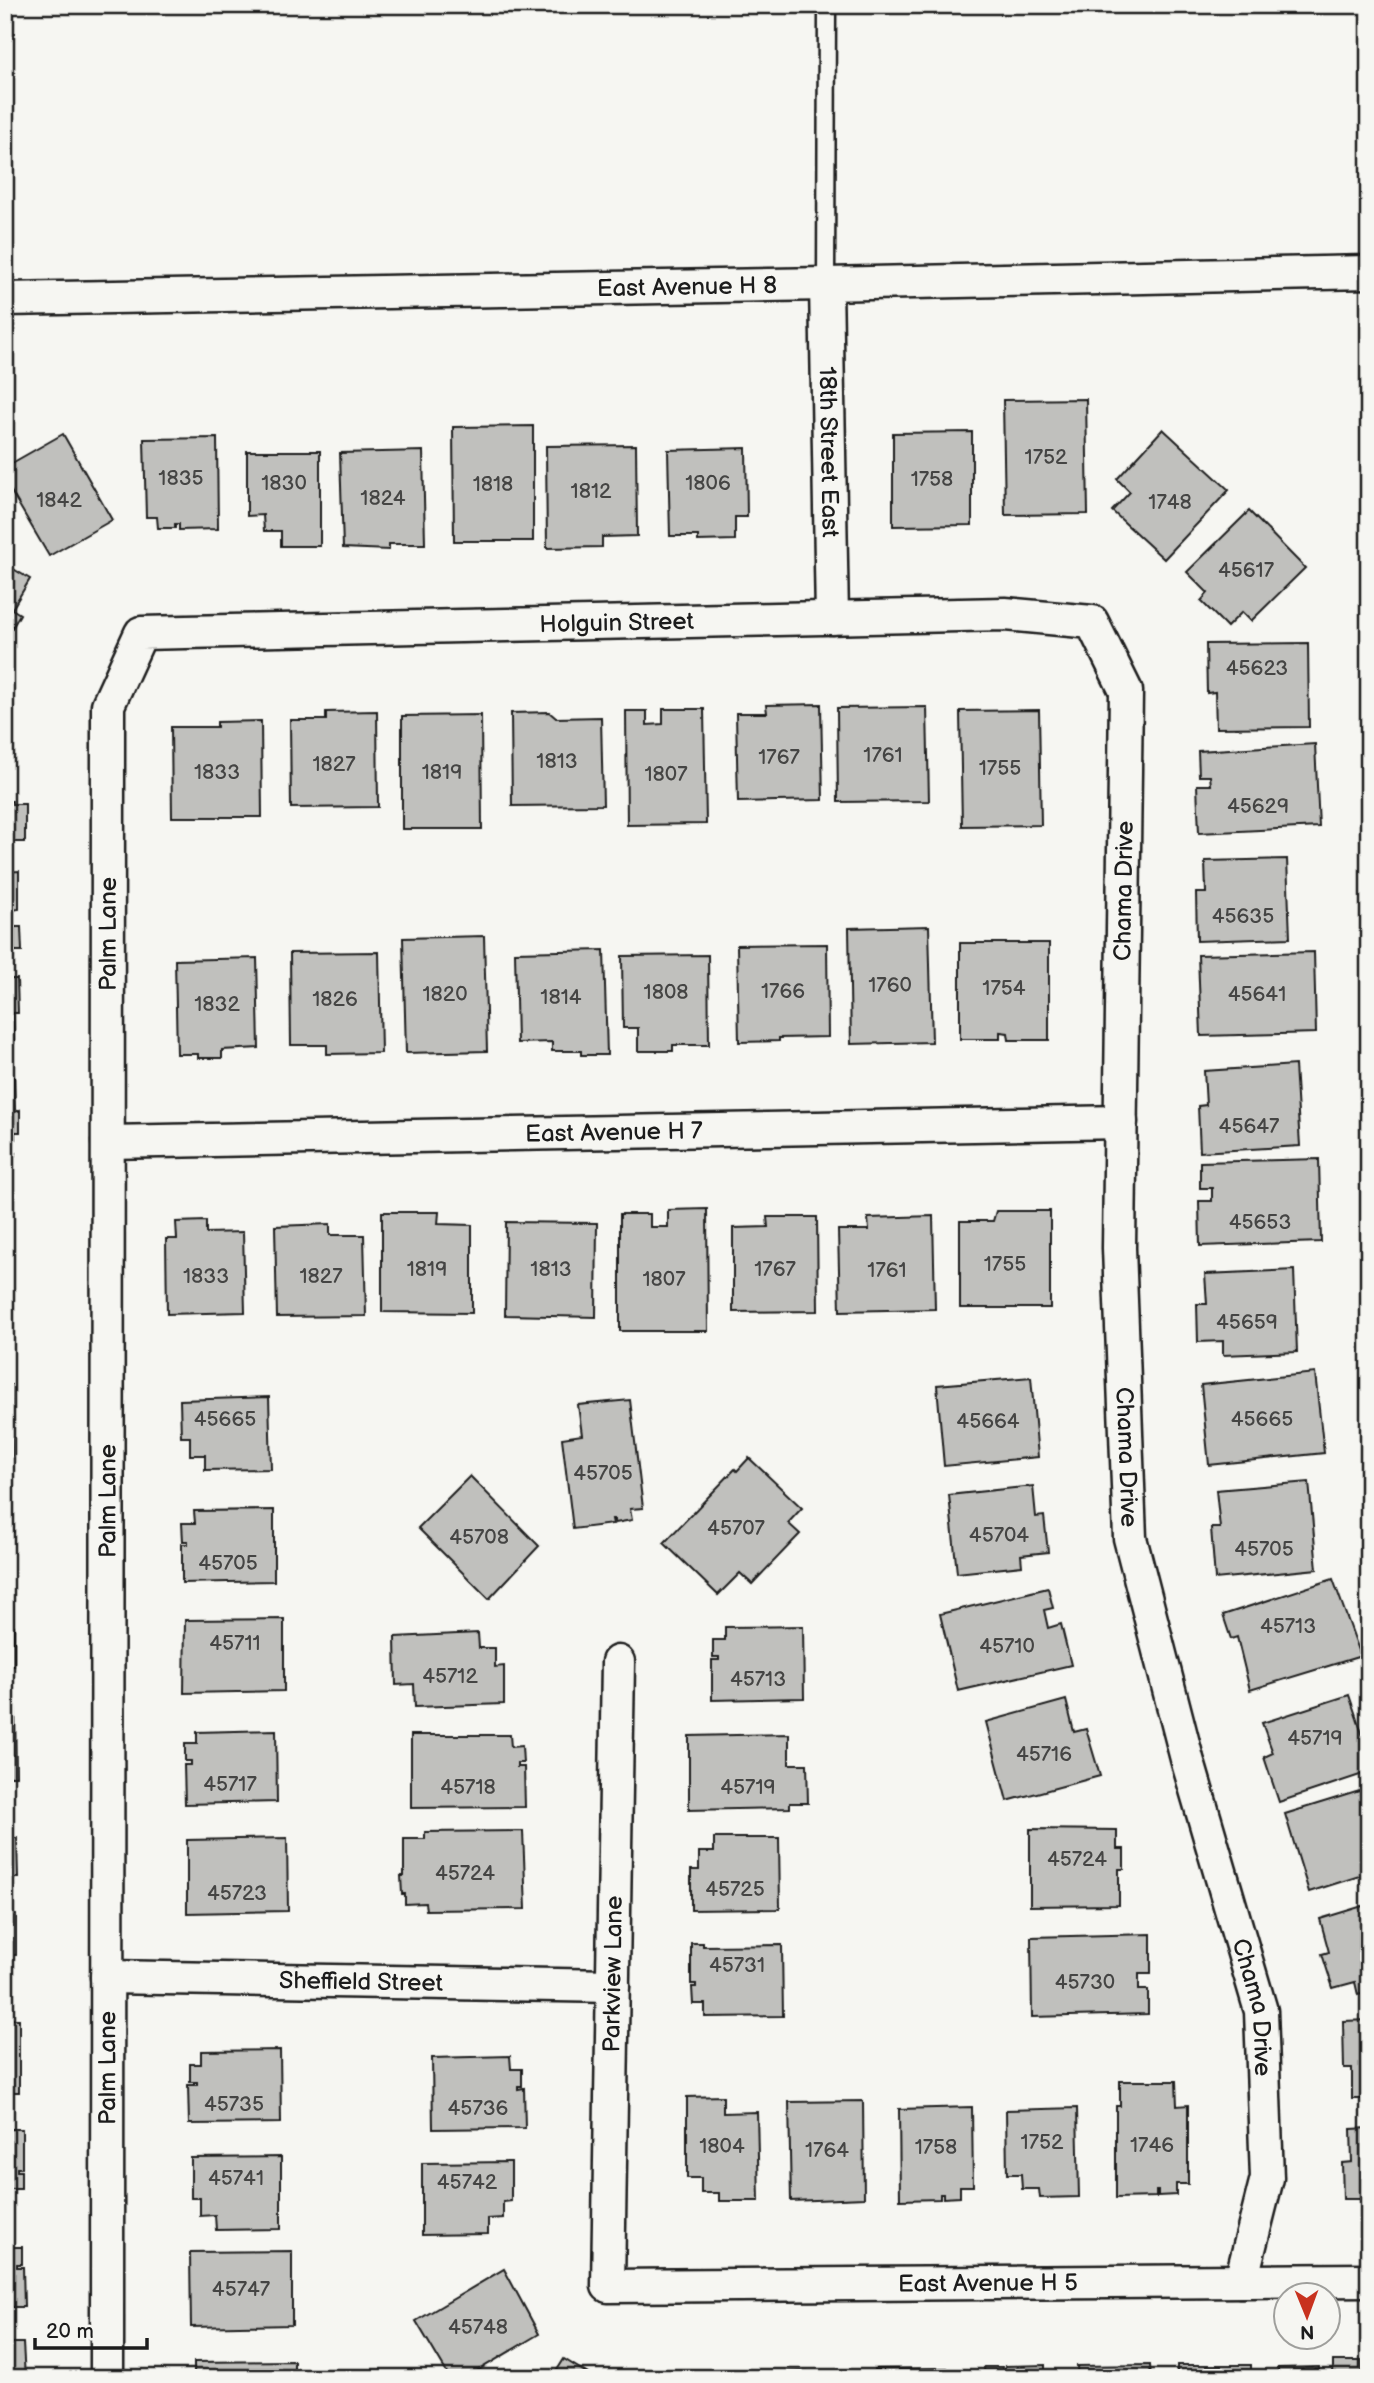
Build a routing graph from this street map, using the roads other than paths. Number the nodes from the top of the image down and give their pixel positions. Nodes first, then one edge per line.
1 (827, 5) edge
2 (1369, 272) edge
3 (826, 284) junction
4 (5, 299) edge
5 (832, 618) junction
6 (1092, 622) joint
7 (141, 633) joint
8 (1121, 1122) junction
9 (108, 1142) junction
10 (618, 1662) dead end
11 (107, 1977) junction
12 (613, 1986) junction
13 (1369, 2280) edge
14 (1241, 2281) junction
15 (608, 2286) joint
16 (107, 2378) edge

1 - 3 lane
2 - 3 street, East Avenue H 8
3 - 4 street, East Avenue H 8
3 - 5 street, 18th Street East
5 - 6 street, Holguin Street
5 - 7 street, Holguin Street
6 - 8 street, Chama Drive
7 - 9 street, Palm Lane
8 - 9 street, East Avenue H 7
8 - 14 street, Chama Drive
9 - 11 street, Palm Lane
10 - 12 street, Parkview Lane
11 - 12 street, Sheffield Street
11 - 16 street, Palm Lane
12 - 15 street, Parkview Lane
13 - 14 street, East Avenue H 5
14 - 15 street, East Avenue H 5

